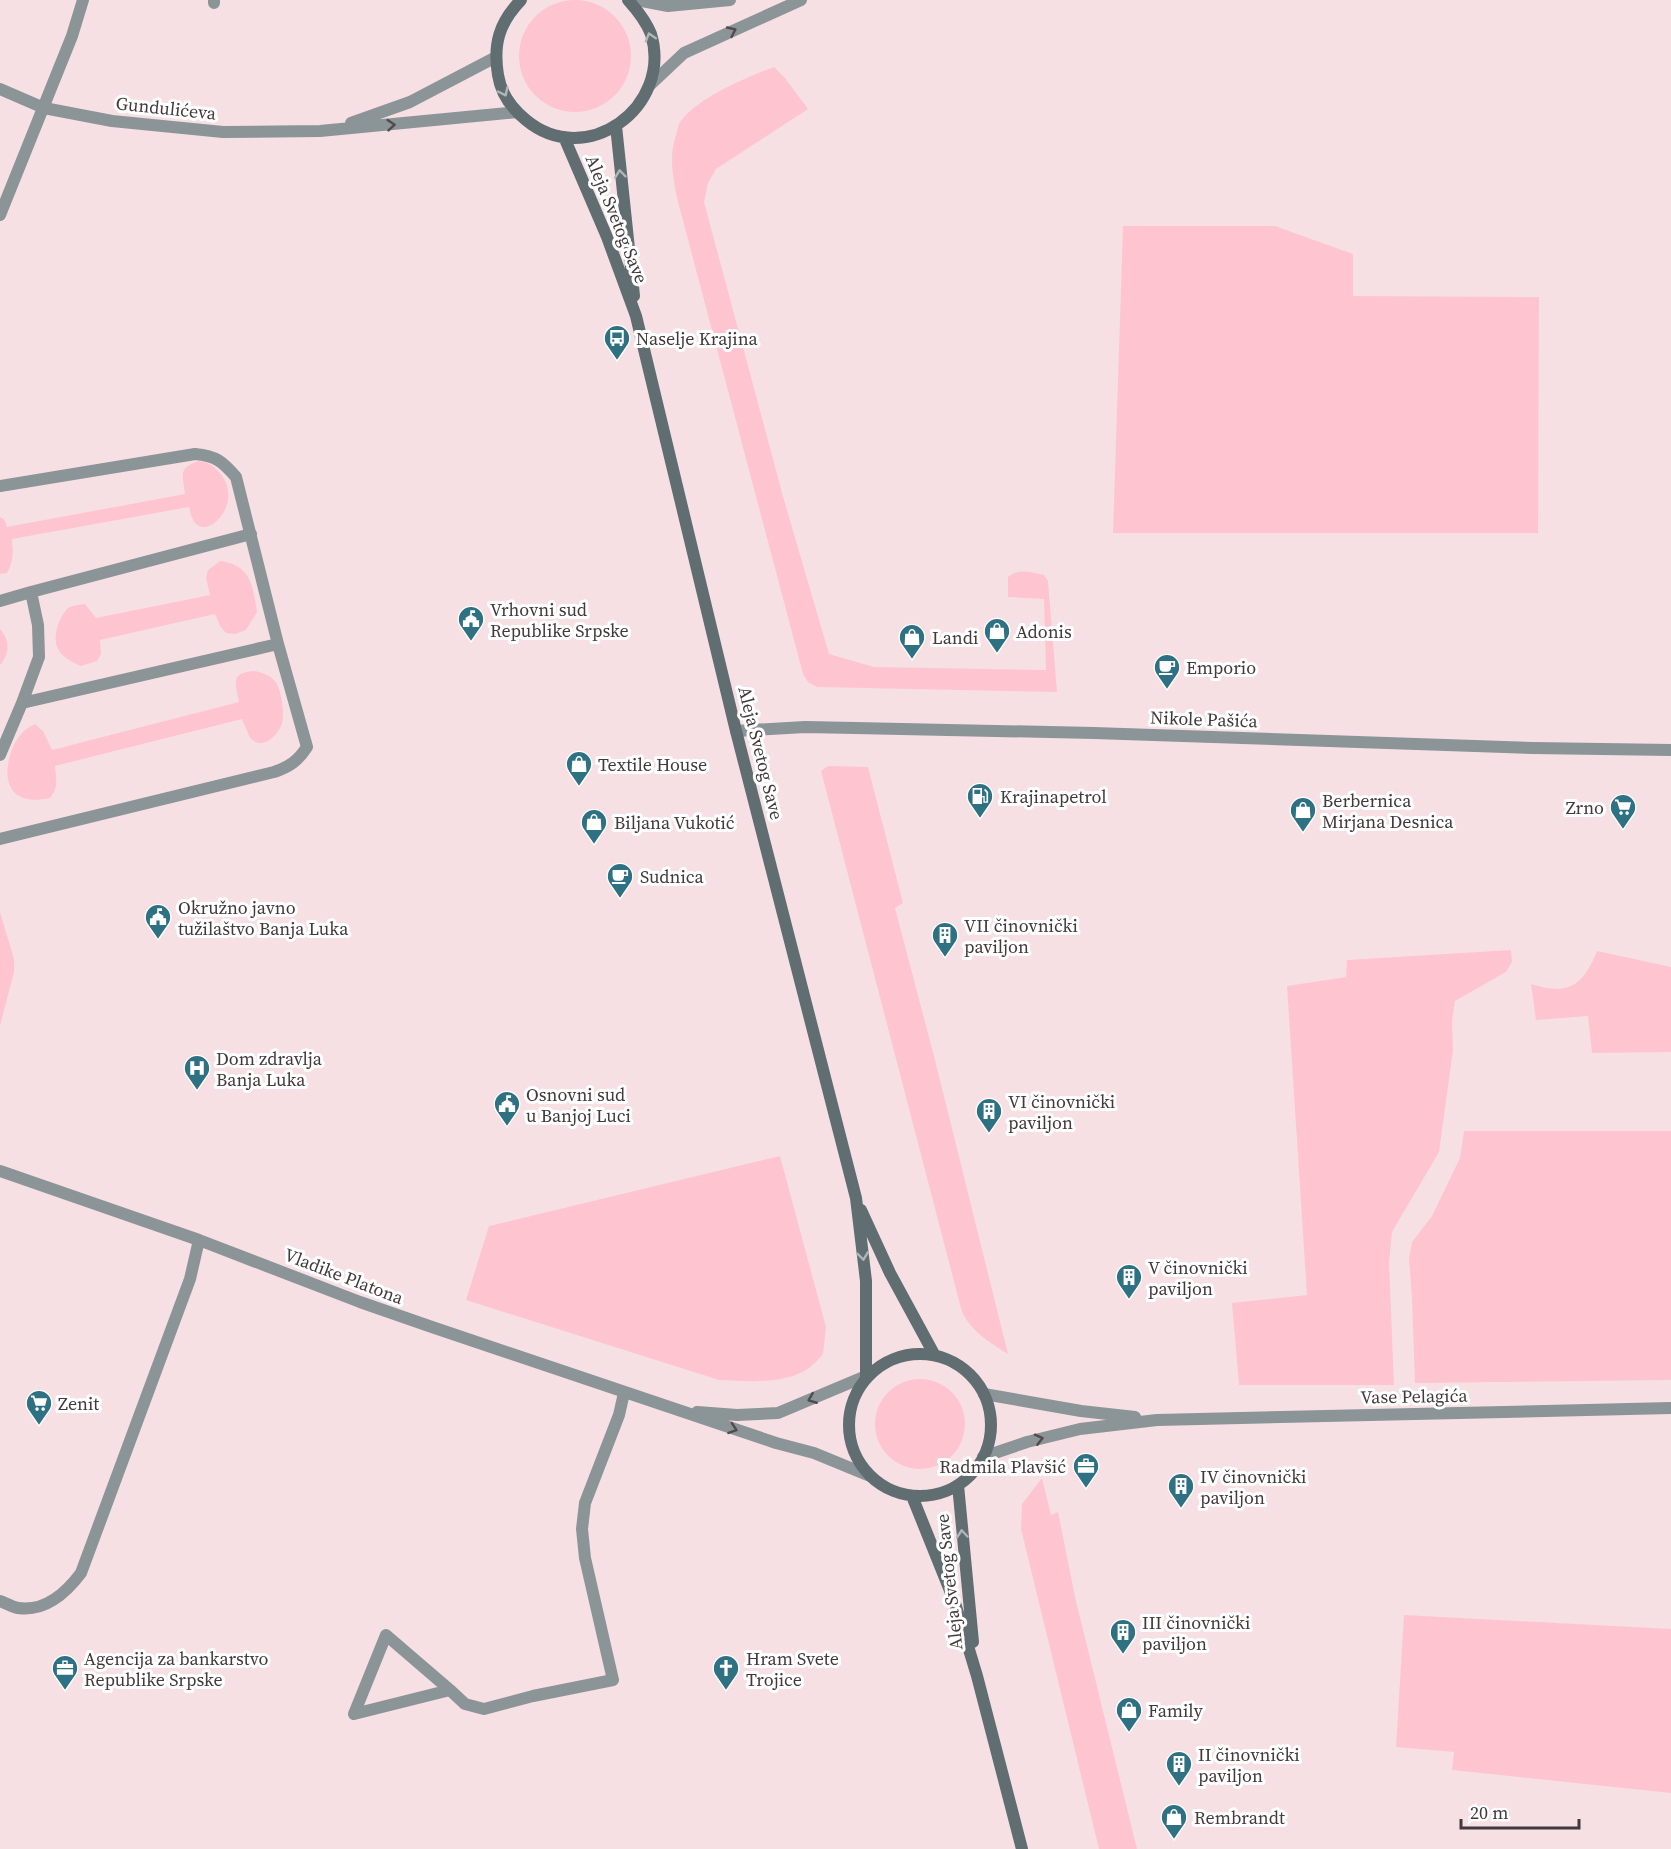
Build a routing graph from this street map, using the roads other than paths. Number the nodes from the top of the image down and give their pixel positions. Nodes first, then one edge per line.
1 (83, 0) edge
2 (521, 0) edge
3 (628, 0) edge
4 (637, 0) edge
5 (730, 0) edge
6 (801, 0) edge
7 (509, 6) edge
8 (495, 57) junction
9 (649, 86) junction
10 (0, 89) edge
11 (44, 108) junction
12 (517, 112) junction
13 (616, 126) junction
14 (332, 129) junction
15 (564, 137) junction
16 (0, 215) edge
17 (636, 316) junction
18 (0, 486) edge
19 (251, 534) junction
20 (31, 592) junction
21 (0, 601) edge
22 (278, 644) junction
23 (22, 703) junction
24 (736, 731) junction
25 (1671, 750) edge
26 (0, 755) edge
27 (0, 839) edge
28 (0, 1171) edge
29 (856, 1198) junction
30 (199, 1240) junction
31 (934, 1354) junction
32 (867, 1376) junction
33 (624, 1393) junction
34 (984, 1394) junction
35 (1671, 1408) edge
36 (678, 1410) junction
37 (1157, 1420) junction
38 (983, 1456) junction
39 (870, 1476) junction
40 (958, 1485) junction
41 (912, 1496) junction
42 (0, 1601) edge
43 (977, 1676) junction
44 (450, 1690) junction
45 (1022, 1849) edge

1 - 11 street
2 - 7 main road
9 -> 3 main road
4 - 5 street
9 -> 6 street
7 - 8 main road
8 -> 12 main road
8 - 14 street, Gundulićeva
9 - 13 main road
10 - 11 street, Gundulićeva
11 - 14 street, Gundulićeva
11 - 16 street
14 -> 12 street, Gundulićeva
12 - 15 main road
13 - 15 main road
17 -> 13 main road, Aleja Svetog Save
15 - 17 main road, Aleja Svetog Save
17 - 24 main road, Aleja Svetog Save
18 - 19 street
19 - 20 street
19 - 22 street
20 - 21 street
20 - 23 street
22 - 23 street
22 - 27 street
23 - 26 street
24 - 25 street, Nikole Pašića
24 - 29 main road, Aleja Svetog Save
28 - 30 street, Vladike Platona
29 - 31 main road, Aleja Svetog Save
29 -> 32 main road, Aleja Svetog Save
30 - 33 street, Vladike Platona
30 - 42 street
31 - 32 main road
31 - 34 main road
32 -> 36 street, Vladike Platona
32 - 39 main road
33 - 36 street, Vladike Platona
33 - 44 street
34 - 37 street, Vase Pelagića
34 - 38 main road
35 - 37 street, Vase Pelagića
36 -> 39 street, Vladike Platona
38 -> 37 street, Vase Pelagića
38 - 40 main road
39 - 41 main road
40 - 41 main road
43 -> 40 main road, Aleja Svetog Save
41 - 43 main road, Aleja Svetog Save
43 - 45 main road, Aleja Svetog Save
44 - 44 street

